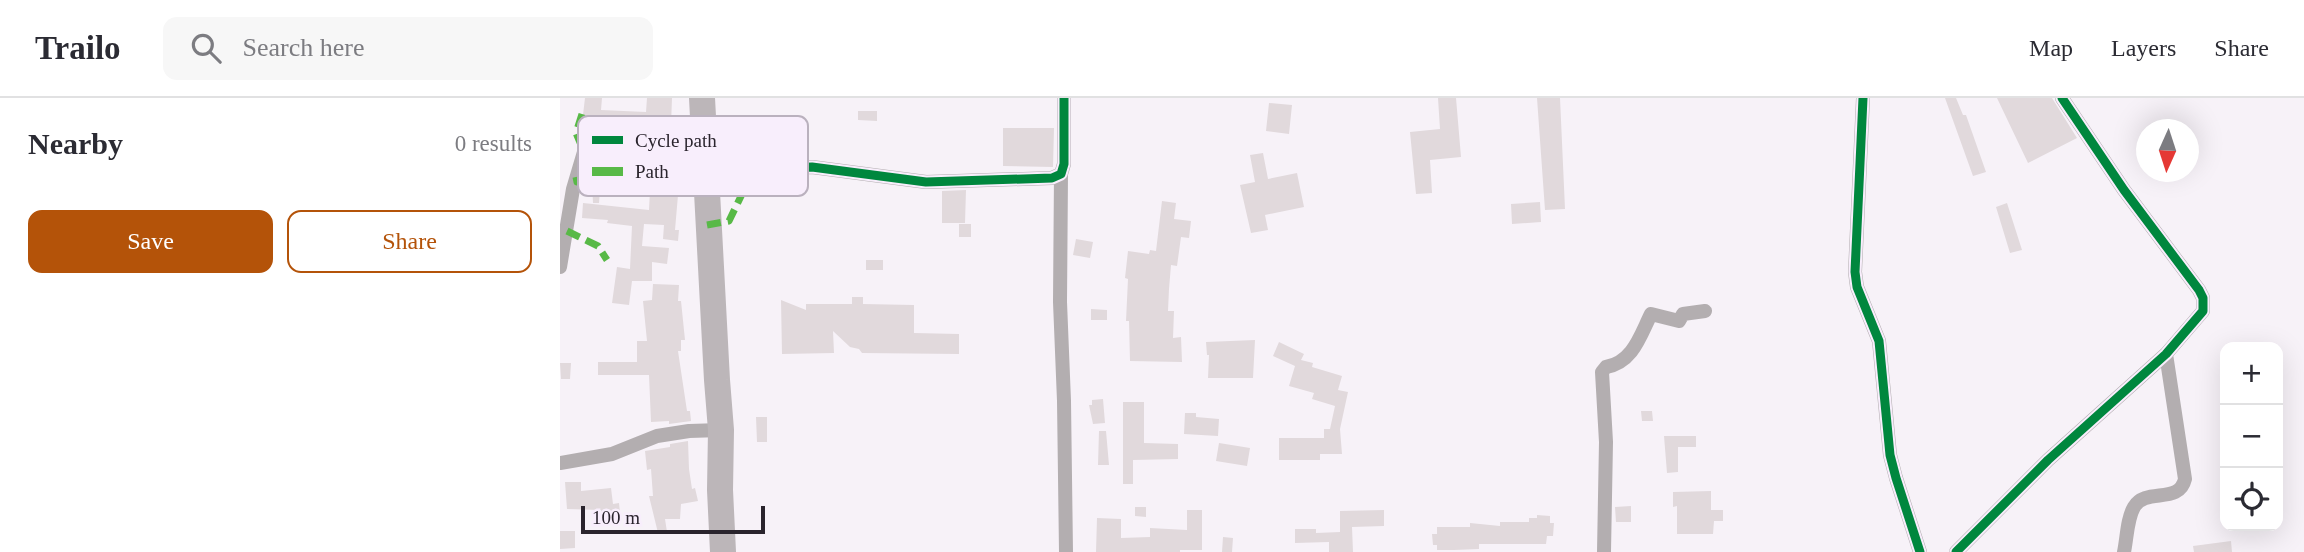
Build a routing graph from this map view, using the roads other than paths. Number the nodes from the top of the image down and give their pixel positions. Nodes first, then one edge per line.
1 (702, 98) edge
2 (1064, 98) edge
3 (1863, 98) edge
4 (2062, 98) edge
5 (703, 116) edge
6 (808, 167) edge
7 (578, 170) edge
8 (1061, 174) junction
9 (707, 196) edge
10 (560, 267) edge
11 (1704, 311) dead end
12 (2166, 354) junction
13 (722, 430) junction
14 (560, 463) edge
15 (723, 552) edge
16 (1066, 552) edge
17 (1604, 552) edge
18 (1920, 552) edge
19 (1956, 552) edge
20 (2124, 552) edge

1 - 5 highway
2 - 8 street
3 - 18 street
4 - 12 street
6 - 8 street
7 - 10 street
8 - 16 street
9 - 13 highway
11 - 17 street
12 - 19 street
12 - 20 street
13 - 14 street
13 - 15 highway

